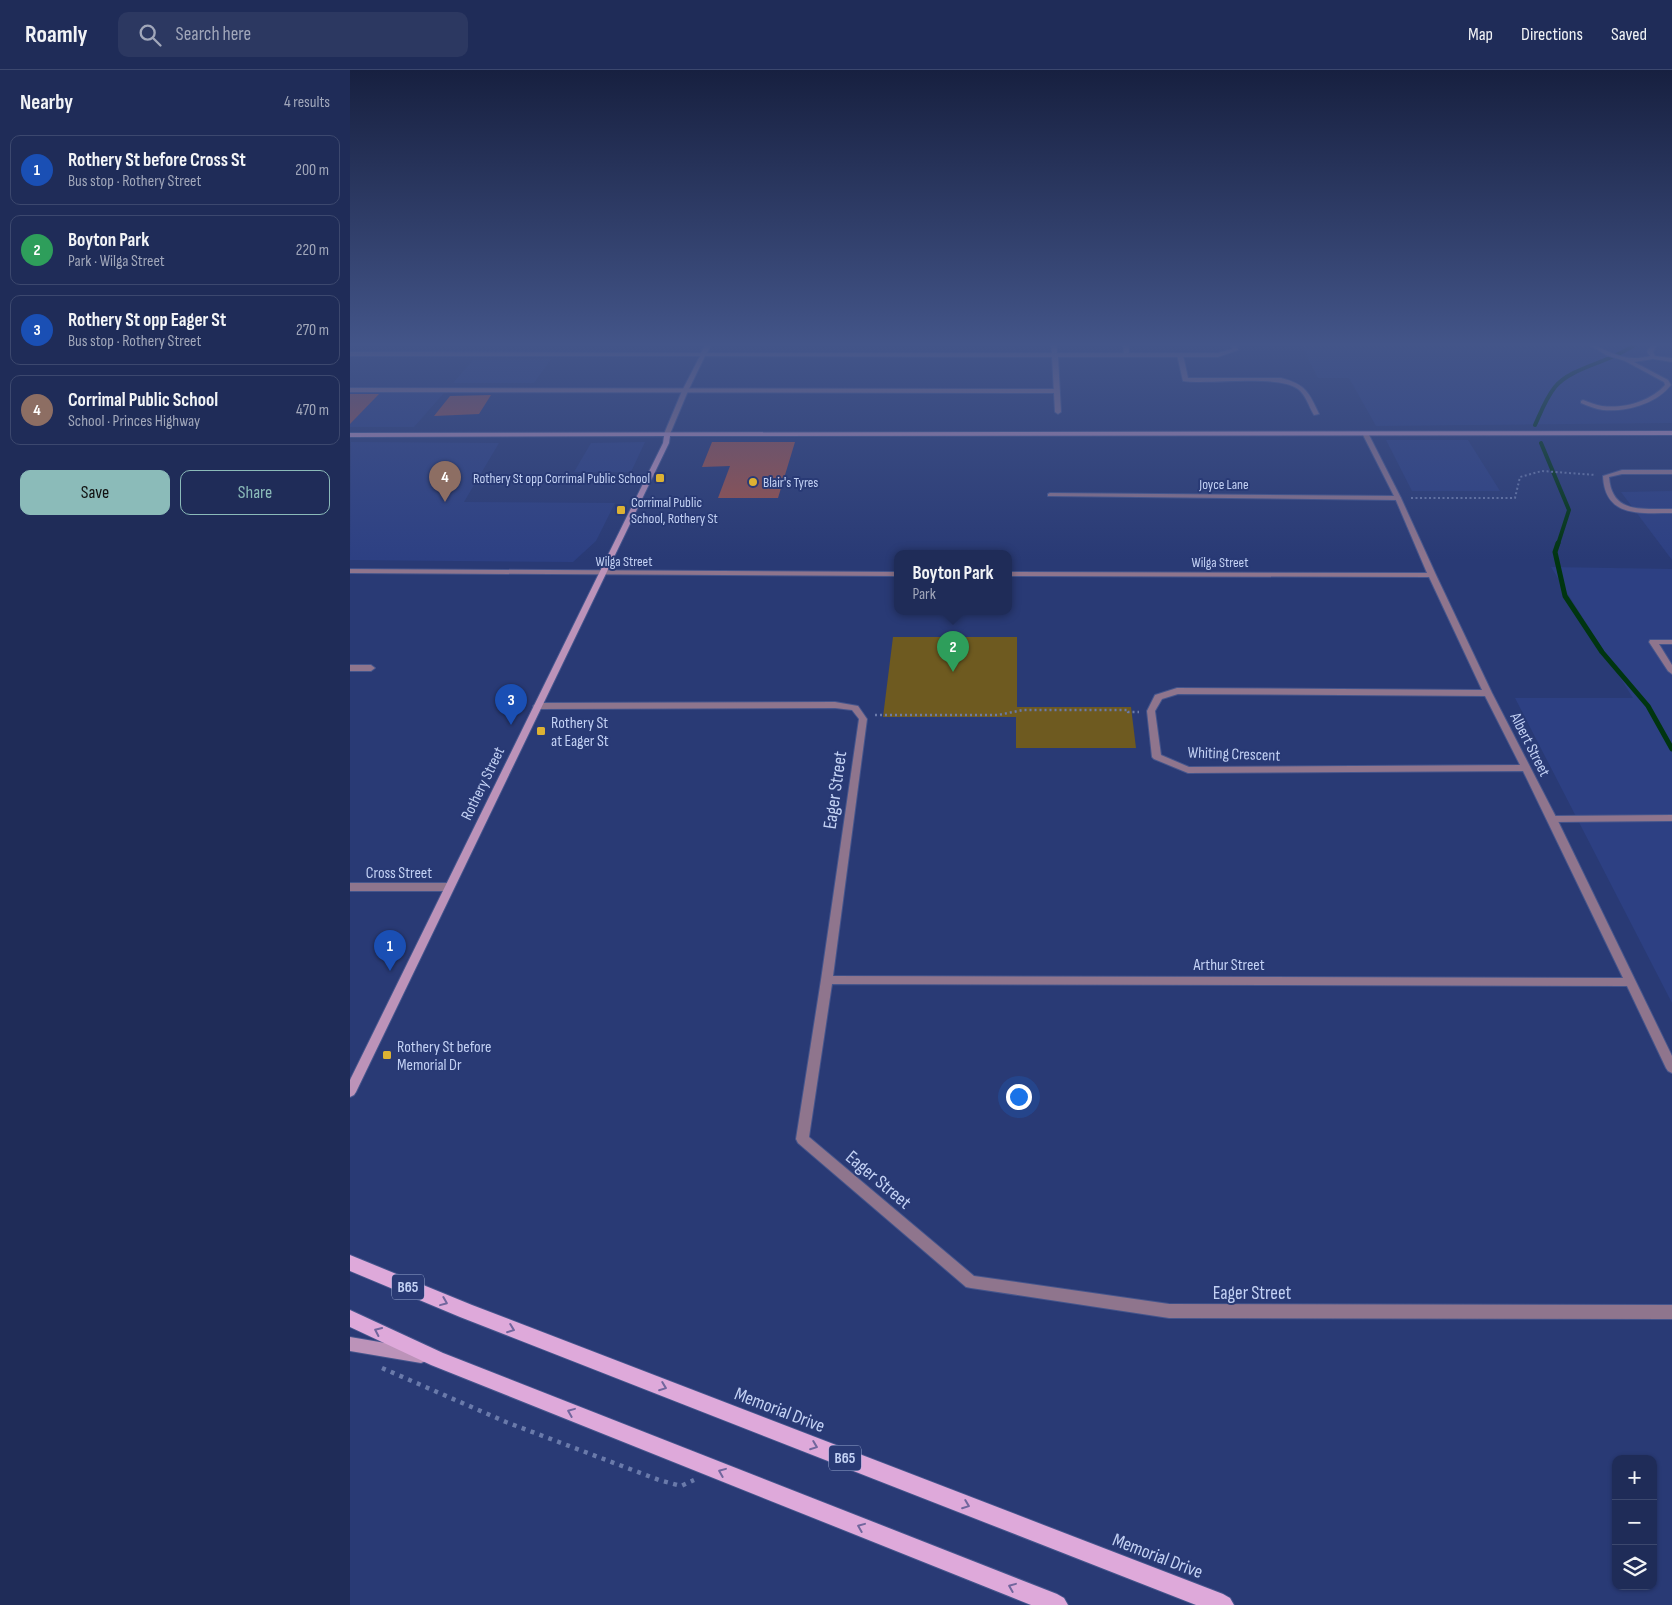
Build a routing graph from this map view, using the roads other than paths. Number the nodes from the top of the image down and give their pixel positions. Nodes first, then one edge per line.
1 (674, 417) edge
2 (1366, 433) junction
3 (667, 434) junction
4 (1672, 434) edge
5 (350, 435) edge
6 (1672, 472) edge
7 (1050, 495) dead end
8 (1398, 498) junction
9 (1672, 511) edge
10 (350, 571) edge
11 (601, 573) junction
12 (894, 574) edge
13 (1012, 574) edge
14 (1432, 575) junction
15 (1672, 642) edge
16 (350, 668) edge
17 (371, 668) dead end
18 (1672, 671) edge
19 (1488, 693) junction
20 (537, 706) junction
21 (1526, 768) junction
22 (1672, 818) edge
23 (1552, 819) junction
24 (350, 886) edge
25 (449, 887) junction
26 (827, 980) junction
27 (1630, 982) junction
28 (1670, 1061) edge
29 (350, 1092) edge
30 (350, 1263) edge
31 (1672, 1312) edge
32 (350, 1318) edge
33 (350, 1344) edge
34 (437, 1359) junction
35 (1057, 1605) edge
36 (1223, 1605) edge

1 - 3 street
2 - 3 main road
2 - 4 main road
2 - 8 street, Albert Street
3 - 5 main road
3 - 11 main road, Rothery Street
6 - 9 street
7 - 8 street, Joyce Lane
8 - 14 street, Albert Street
10 - 11 street, Wilga Street
11 - 12 street, Wilga Street
11 - 20 main road, Rothery Street
13 - 14 street, Wilga Street
14 - 19 street, Albert Street
15 - 18 street
16 - 17 street
19 - 21 street, Albert Street
19 - 21 street, Whiting Crescent
20 - 25 main road, Rothery Street
20 - 26 street, Eager Street
21 - 23 street, Albert Street
22 - 23 street
23 - 27 street, Albert Street
24 - 25 street, Cross Street
25 - 29 main road, Rothery Street
26 - 27 street, Arthur Street
26 - 31 street, Eager Street
27 - 28 street, Albert Street
30 -> 36 main road, Memorial Drive / B65
34 -> 32 main road
33 - 34 main road
35 -> 34 main road

